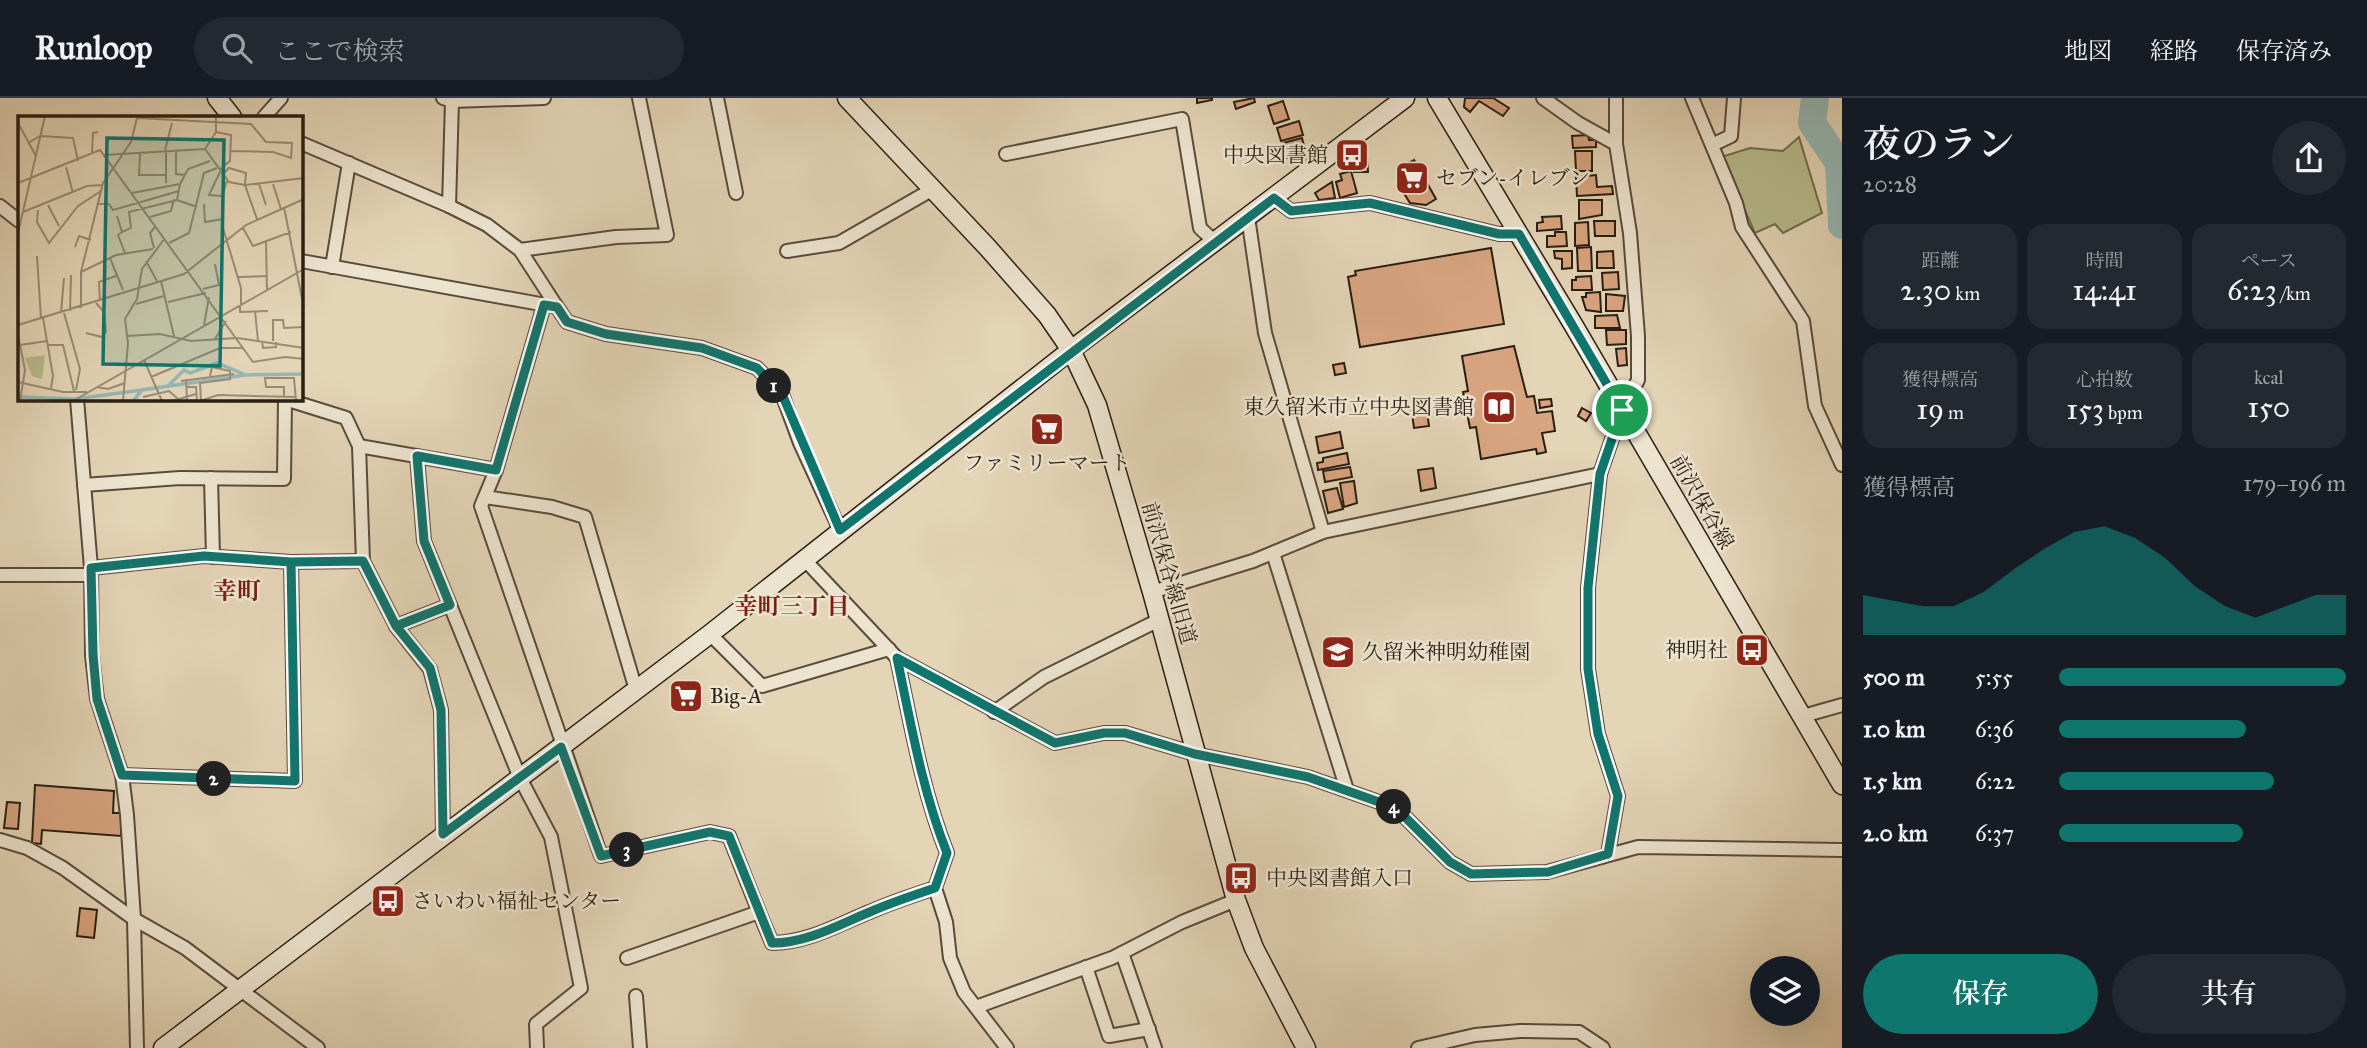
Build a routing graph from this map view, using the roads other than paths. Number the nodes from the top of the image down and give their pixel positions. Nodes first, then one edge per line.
1 (217, 98) edge
2 (544, 98) edge
3 (639, 98) edge
4 (717, 98) edge
5 (847, 98) edge
6 (1405, 98) edge
7 (1437, 98) edge
8 (1544, 98) edge
9 (1616, 98) edge
10 (1692, 98) edge
11 (1734, 98) edge
12 (278, 99) edge
13 (448, 99) edge
14 (231, 116) edge
15 (265, 116) edge
16 (303, 143) edge
17 (1616, 144) junction
18 (1712, 145) junction
19 (1006, 154) dead end
20 (349, 163) junction
21 (933, 189) junction
22 (736, 193) dead end
23 (1274, 198) junction
24 (0, 206) edge
25 (449, 206) junction
26 (1248, 217) junction
27 (18, 221) edge
28 (1519, 234) junction
29 (1215, 242) junction
30 (520, 250) junction
31 (787, 251) dead end
32 (303, 261) edge
33 (332, 267) junction
34 (551, 306) junction
35 (1072, 350) junction
36 (77, 401) edge
37 (285, 401) edge
38 (291, 401) edge
39 (1622, 410) junction
40 (359, 446) junction
41 (417, 456) junction
42 (1842, 466) edge
43 (496, 470) junction
44 (1600, 474) junction
45 (211, 478) junction
46 (84, 485) junction
47 (485, 497) junction
48 (840, 530) junction
49 (1323, 532) junction
50 (1273, 553) junction
51 (213, 557) junction
52 (804, 559) junction
53 (363, 561) junction
54 (291, 562) junction
55 (91, 571) junction
56 (0, 575) edge
57 (1152, 592) junction
58 (450, 605) junction
59 (1160, 620) junction
60 (396, 626) junction
61 (710, 634) junction
62 (893, 653) junction
63 (636, 690) junction
64 (1842, 705) edge
65 (995, 712) junction
66 (1803, 716) junction
67 (561, 747) junction
68 (1195, 754) junction
69 (122, 775) junction
70 (520, 778) junction
71 (1842, 786) edge
72 (1347, 790) junction
73 (443, 834) junction
74 (0, 840) edge
75 (1842, 850) edge
76 (1608, 854) junction
77 (935, 888) junction
78 (1236, 900) junction
79 (759, 912) junction
80 (134, 919) junction
81 (1122, 953) junction
82 (627, 958) dead end
83 (1086, 967) junction
84 (241, 990) junction
85 (636, 996) dead end
86 (976, 1007) junction
87 (1149, 1029) junction
88 (137, 1048) edge
89 (163, 1048) edge
90 (318, 1048) edge
91 (537, 1048) edge
92 (640, 1048) edge
93 (1007, 1048) edge
94 (1155, 1048) edge
95 (1306, 1048) edge
96 (1418, 1048) edge
97 (1602, 1048) edge

1 - 14 street
2 - 13 street
3 - 30 street
4 - 22 street
5 - 21 street, 前沢保谷線旧道
6 - 23 street
7 - 28 street, 前沢保谷線
8 - 17 street
9 - 17 street
10 - 18 street
11 - 18 street
12 - 15 street
13 - 25 street
16 - 20 street
17 - 39 street
18 - 42 street
19 - 29 street
20 - 25 street
20 - 33 street
21 - 31 street
21 - 35 street, 前沢保谷線旧道
23 - 26 street
23 - 28 street
24 - 27 street
25 - 30 street
26 - 29 street
26 - 49 street
28 - 39 street, 前沢保谷線
29 - 35 street
30 - 34 street
32 - 33 street
33 - 34 street
34 - 43 street
34 - 48 street
35 - 48 street
35 - 57 street, 前沢保谷線旧道
36 - 46 street
37 - 45 street
38 - 40 street
39 - 44 street
39 - 66 street, 前沢保谷線
40 - 41 street
40 - 53 street
41 - 43 street
41 - 58 street
43 - 47 street
44 - 49 street
44 - 76 street
45 - 46 street
45 - 51 street
46 - 55 street
47 - 63 street
47 - 67 street
48 - 52 street
49 - 50 street
50 - 57 street
50 - 72 street
51 - 54 street
51 - 55 street
52 - 61 street
52 - 62 street
53 - 54 street
53 - 60 street
54 - 69 street
55 - 56 street
55 - 69 street
57 - 59 street, 前沢保谷線旧道
58 - 60 street
58 - 70 street
59 - 65 street
59 - 68 street, 前沢保谷線旧道
60 - 73 street
61 - 62 street
61 - 63 street
62 - 65 street
62 - 77 street
63 - 67 street
64 - 66 street
65 - 68 street
66 - 71 street, 前沢保谷線
67 - 70 street
67 - 79 street
68 - 72 street
68 - 78 street, 前沢保谷線旧道
69 - 80 street
70 - 73 street
70 - 91 street
72 - 76 street
73 - 84 street
74 - 80 street
75 - 76 street
77 - 79 street
77 - 86 street
78 - 81 street
78 - 95 street, 前沢保谷線旧道
79 - 82 street
80 - 84 street
80 - 88 street
81 - 83 street
81 - 87 street
83 - 86 street
83 - 87 street
84 - 89 street
84 - 90 street
85 - 92 street
86 - 93 street
87 - 94 street
96 - 97 street

